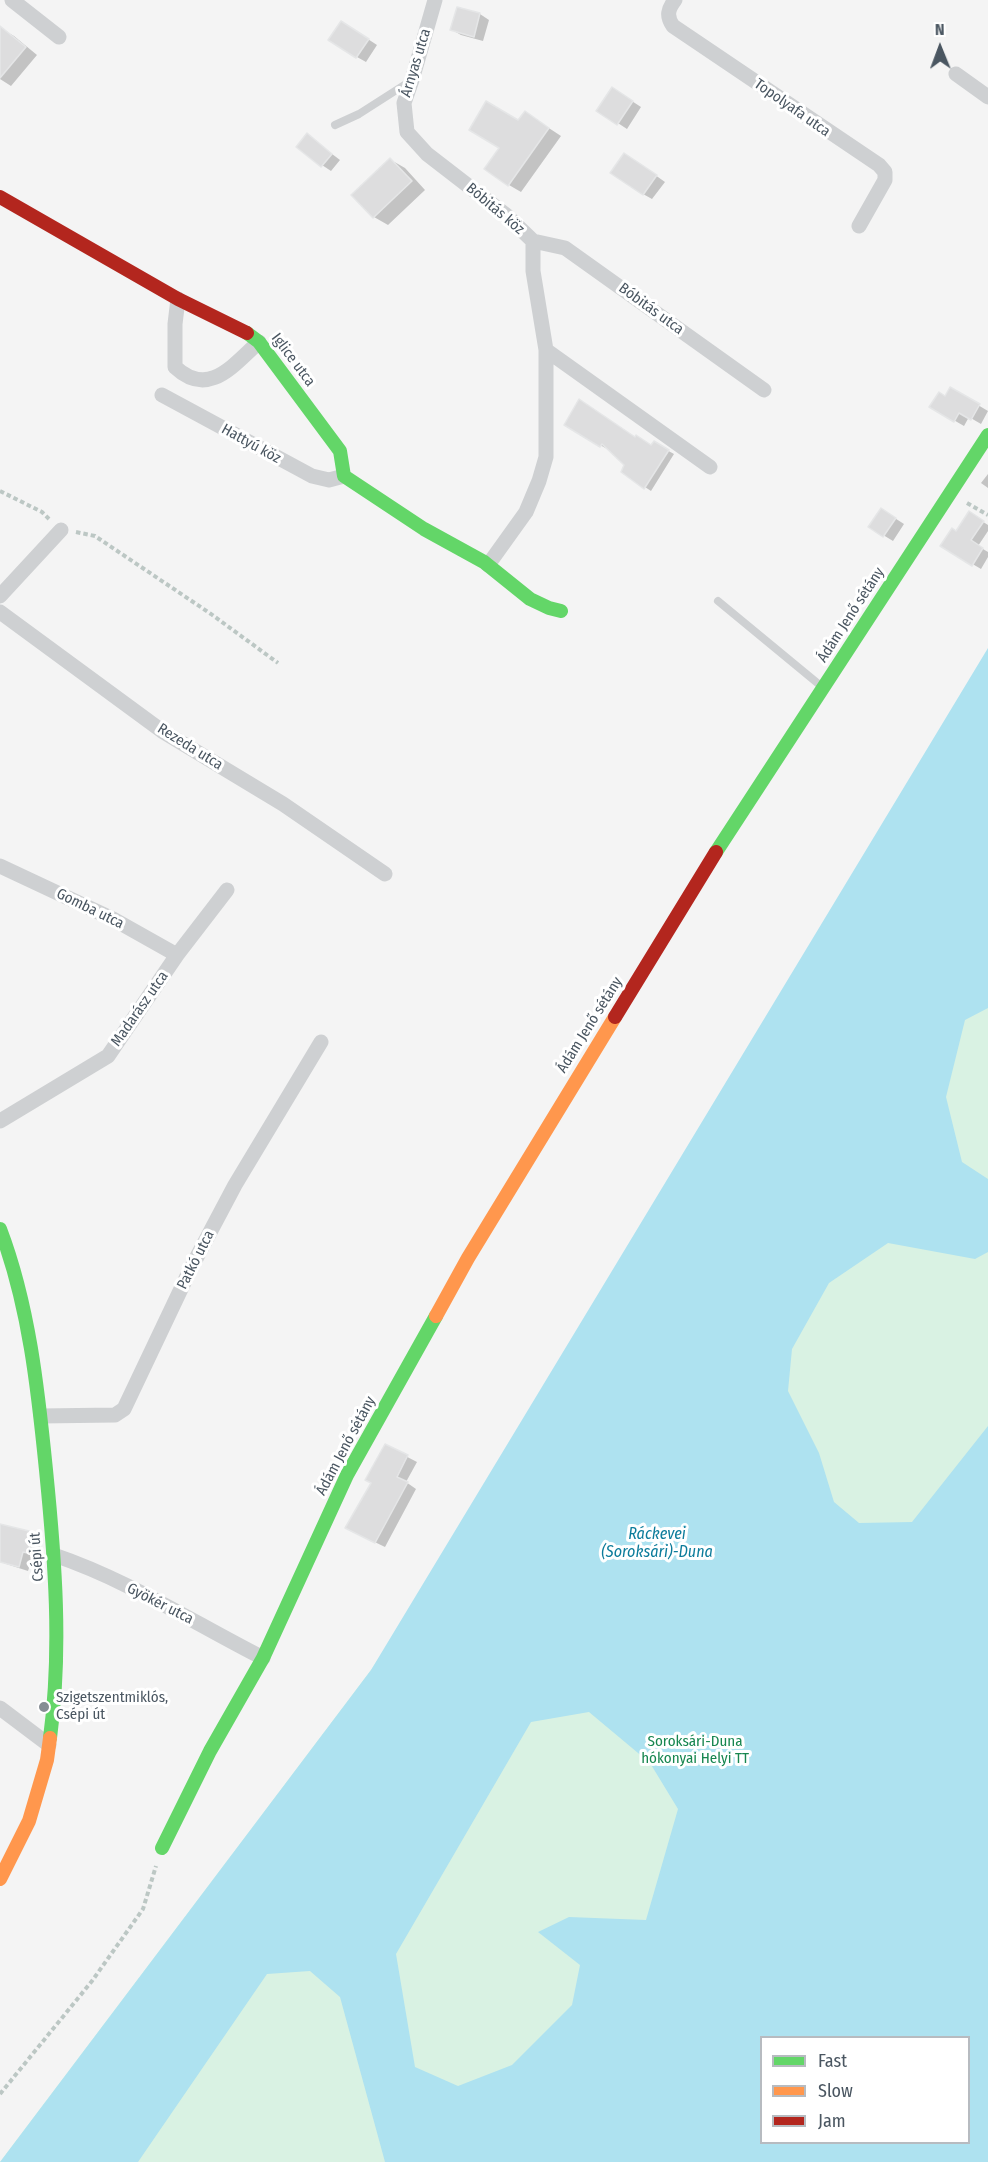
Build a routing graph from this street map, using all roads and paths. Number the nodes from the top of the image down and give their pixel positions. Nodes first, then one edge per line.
1 (12, 0) edge
2 (435, 0) edge
3 (675, 0) edge
4 (59, 37) dead end
5 (956, 74) dead end
6 (412, 80) junction
7 (988, 97) edge
8 (335, 125) dead end
9 (427, 154) joint
10 (0, 197) edge
11 (859, 226) dead end
12 (533, 241) junction
13 (178, 299) junction
14 (259, 342) junction
15 (546, 350) junction
16 (764, 390) dead end
17 (162, 395) dead end
18 (988, 435) edge
19 (710, 467) dead end
20 (344, 476) junction
21 (0, 491) edge
22 (950, 494) junction
23 (988, 515) edge
24 (61, 530) junction
25 (488, 565) junction
26 (0, 596) edge
27 (718, 601) dead end
28 (561, 611) dead end
29 (0, 612) edge
30 (278, 663) dead end
31 (823, 688) junction
32 (0, 866) edge
33 (385, 874) dead end
34 (228, 890) dead end
35 (177, 955) junction
36 (321, 1042) dead end
37 (0, 1121) edge
38 (0, 1229) edge
39 (41, 1416) junction
40 (54, 1556) junction
41 (263, 1658) junction
42 (0, 1708) edge
43 (49, 1745) junction
44 (162, 1848) joint
45 (0, 1879) edge
46 (0, 2094) edge

1 - 4 street
2 - 6 street, Árnyas utca
3 - 11 street, Topolyafa utca
5 - 7 street
6 - 8 lane
6 - 9 street, Árnyas utca
9 - 12 street, Bóbitás köz
10 - 13 street, Iglice utca
12 - 15 street, Bóbitás köz
12 - 16 street, Bóbitás utca
13 - 14 street, Iglice utca
13 - 14 street
14 - 20 street, Iglice utca
15 - 19 street
15 - 25 street, Bóbitás köz
17 - 20 street, Hattyú köz
18 - 22 street, Ádám Jenő sétány
20 - 25 street
21 - 24 path
22 - 23 path
22 - 31 street, Ádám Jenő sétány
24 - 26 street
24 - 30 path
25 - 28 street
27 - 31 lane
29 - 33 street, Rezeda utca
31 - 41 street, Ádám Jenő sétány
32 - 35 street, Gomba utca
34 - 35 street, Madarász utca
35 - 37 street, Madarász utca
36 - 39 street, Patkó utca
38 - 39 street, Csépi út
39 - 40 street, Csépi út
40 - 41 street, Gyökér utca
40 - 43 street, Csépi út
41 - 44 street, Ádám Jenő sétány
42 - 43 street
43 - 45 street, Csépi út
44 - 46 path

